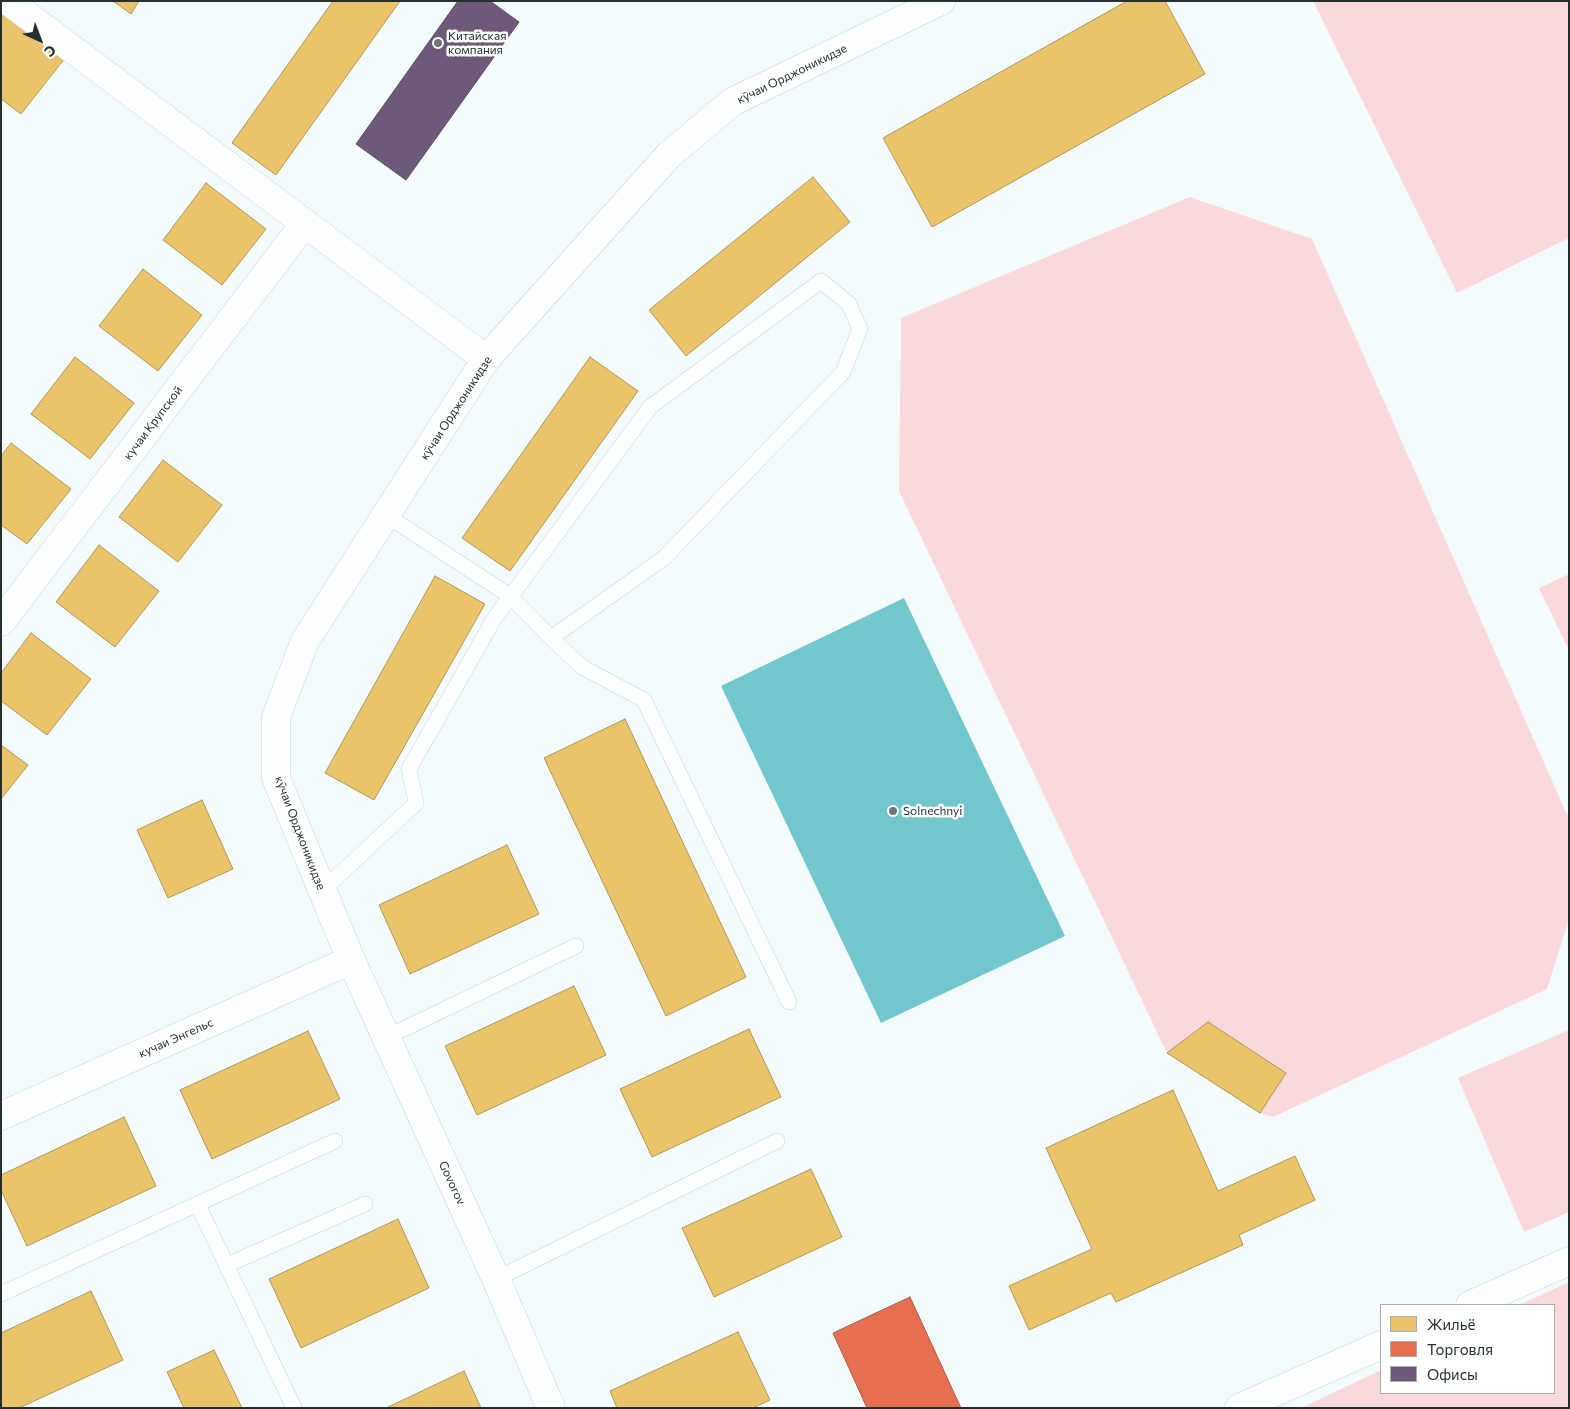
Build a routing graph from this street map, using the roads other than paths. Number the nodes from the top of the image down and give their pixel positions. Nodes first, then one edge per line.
1 (8, 1) edge
2 (941, 1) edge
3 (305, 223) junction
4 (486, 359) junction
5 (386, 515) junction
6 (510, 596) junction
7 (1, 622) edge
8 (551, 638) junction
9 (322, 891) junction
10 (576, 946) dead end
11 (351, 960) junction
12 (789, 1002) dead end
13 (385, 1038) junction
14 (1, 1116) edge
15 (335, 1141) dead end
16 (777, 1141) dead end
17 (365, 1204) dead end
18 (198, 1205) junction
19 (1569, 1262) edge
20 (227, 1266) junction
21 (496, 1279) junction
22 (1, 1294) edge
23 (1472, 1304) edge
24 (1380, 1345) edge
25 (294, 1408) edge
26 (551, 1408) edge
27 (1239, 1408) edge

1 - 3 street
2 - 4 street, кӯчаи Орджоникидзе
3 - 4 street
3 - 7 street, кучаи Крупской
4 - 5 street, кӯчаи Орджоникидзе
5 - 6 lane
5 - 9 street, кӯчаи Орджоникидзе
6 - 8 lane
6 - 8 lane
6 - 9 lane
8 - 12 lane
9 - 11 street, кӯчаи Орджоникидзе
10 - 13 lane
11 - 13 street, Govorov
11 - 14 street, кучаи Энгельс
13 - 21 street, Govorov
15 - 18 lane
16 - 21 lane
17 - 20 lane
18 - 20 lane
18 - 22 lane
19 - 23 street
20 - 25 lane
21 - 26 street, Govorov
24 - 27 street

